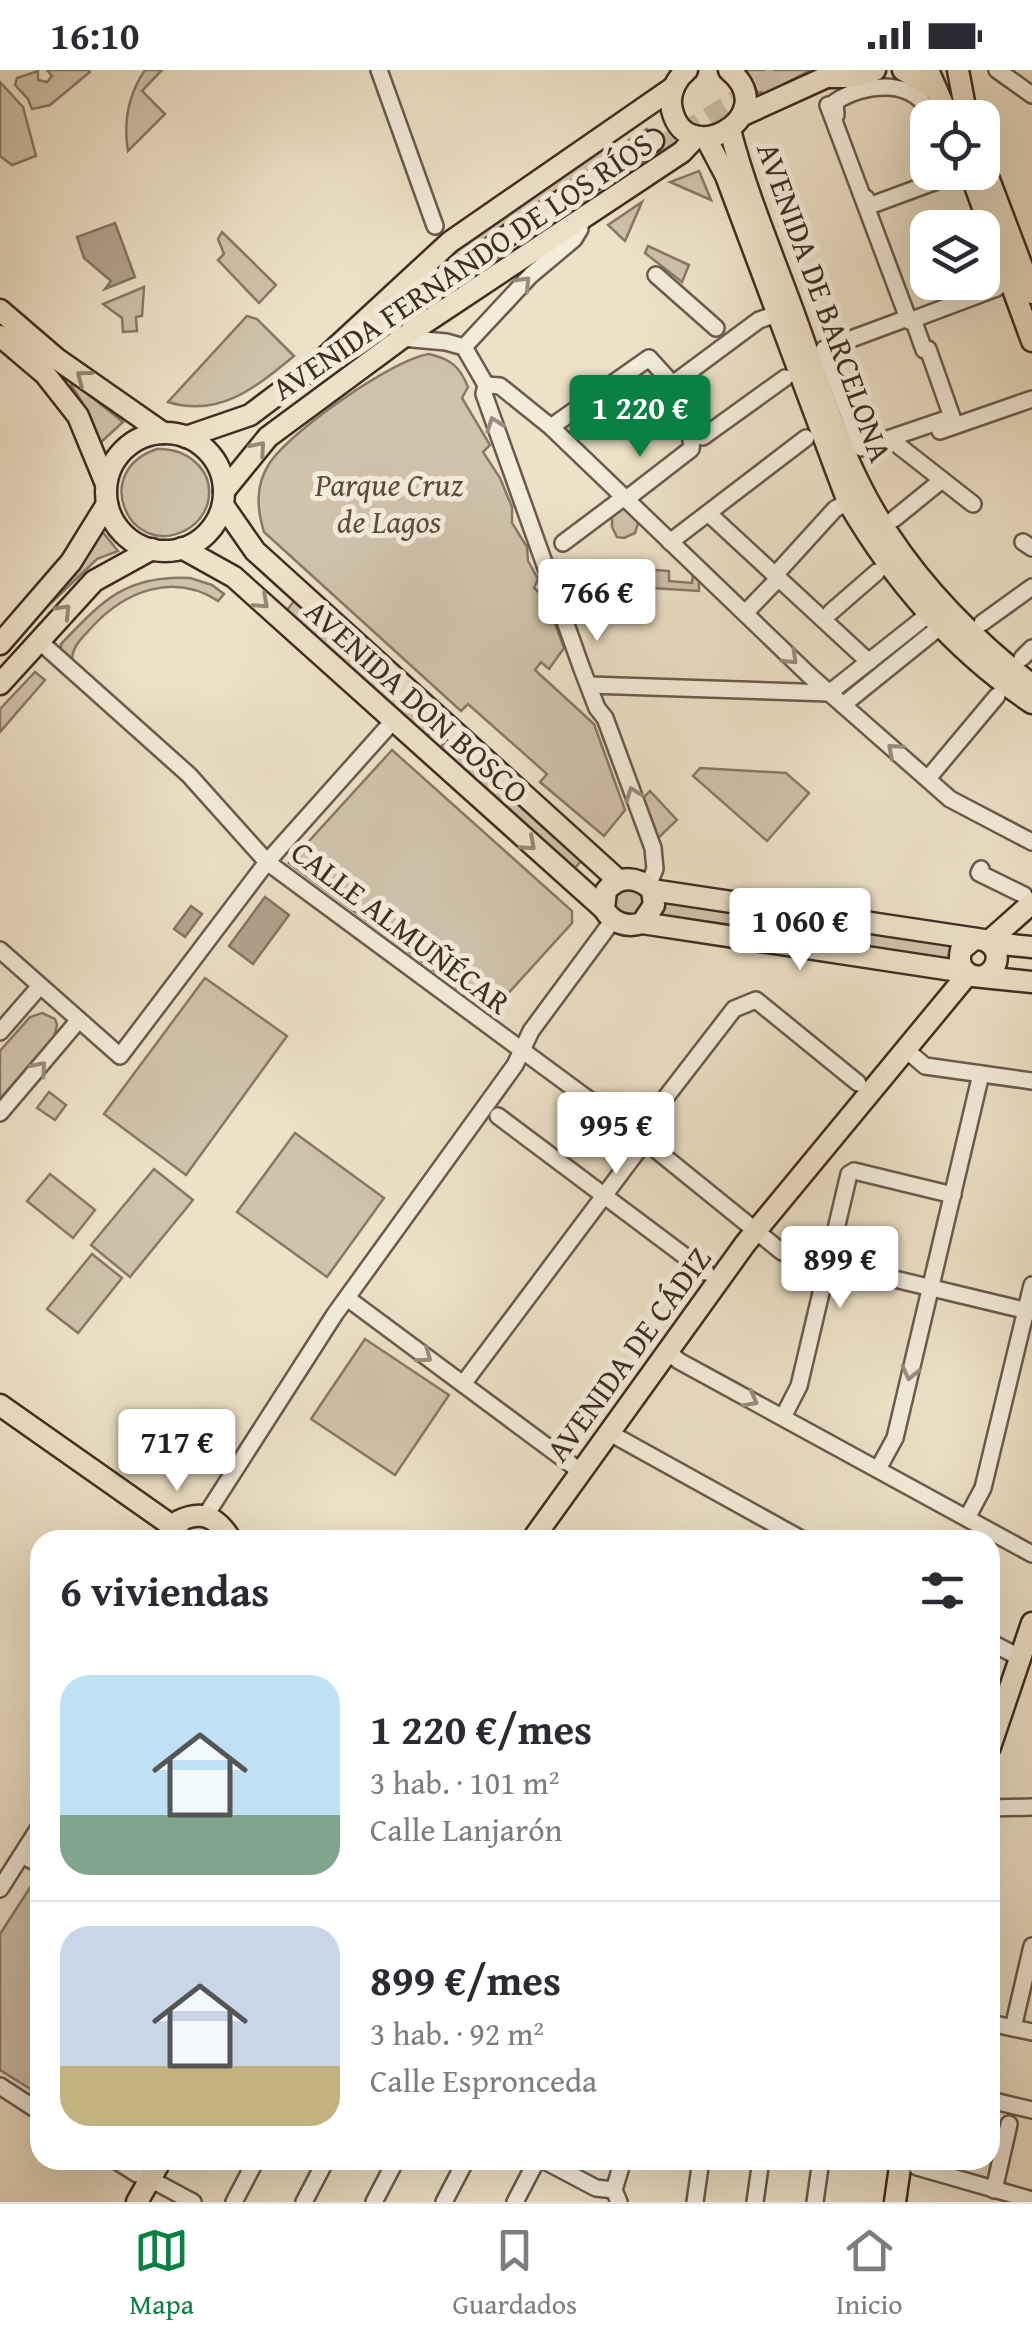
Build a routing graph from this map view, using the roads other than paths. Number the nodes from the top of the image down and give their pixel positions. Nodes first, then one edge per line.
1 (378, 70) edge
2 (728, 70) edge
3 (875, 70) edge
4 (903, 70) edge
5 (928, 70) edge
6 (997, 70) edge
7 (834, 74) edge
8 (680, 78) edge
9 (939, 92) junction
10 (1032, 94) edge
11 (922, 100) edge
12 (942, 100) edge
13 (828, 104) dead end
14 (737, 123) junction
15 (701, 137) junction
16 (912, 190) edge
17 (925, 190) edge
18 (967, 190) edge
19 (993, 190) edge
20 (870, 214) junction
21 (580, 219) junction
22 (435, 226) dead end
23 (656, 275) dead end
24 (1032, 293) edge
25 (965, 300) edge
26 (0, 310) edge
27 (777, 314) junction
28 (910, 321) junction
29 (716, 328) dead end
30 (0, 336) edge
31 (402, 338) junction
32 (1032, 340) edge
33 (464, 348) junction
34 (319, 362) junction
35 (785, 378) dead end
36 (668, 379) dead end
37 (486, 385) junction
38 (1032, 399) edge
39 (551, 427) junction
40 (163, 433) junction
41 (186, 437) junction
42 (698, 438) junction
43 (806, 438) dead end
44 (942, 480) junction
45 (106, 494) junction
46 (223, 498) junction
47 (856, 498) junction
48 (624, 499) junction
49 (973, 504) dead end
50 (708, 513) junction
51 (894, 518) dead end
52 (670, 542) junction
53 (563, 544) dead end
54 (182, 548) junction
55 (152, 550) junction
56 (877, 572) dead end
57 (775, 578) junction
58 (1032, 588) edge
59 (748, 610) dead end
60 (830, 612) dead end
61 (935, 620) junction
62 (982, 623) dead end
63 (38, 640) junction
64 (0, 644) edge
65 (869, 662) junction
66 (0, 684) edge
67 (589, 685) junction
68 (1032, 685) edge
69 (830, 693) junction
70 (997, 696) dead end
71 (1032, 703) edge
72 (844, 705) junction
73 (393, 721) junction
74 (930, 776) dead end
75 (1032, 842) edge
76 (267, 862) junction
77 (982, 868) dead end
78 (618, 880) junction
79 (650, 888) junction
80 (1028, 899) edge
81 (608, 915) junction
82 (642, 924) junction
83 (984, 941) junction
84 (1032, 947) edge
85 (0, 950) edge
86 (972, 974) junction
87 (1032, 982) edge
88 (40, 986) junction
89 (78, 1021) junction
90 (0, 1032) edge
91 (905, 1049) junction
92 (522, 1050) junction
93 (982, 1074) junction
94 (1032, 1082) edge
95 (858, 1084) dead end
96 (0, 1113) edge
97 (498, 1116) dead end
98 (646, 1123) dead end
99 (645, 1141) junction
100 (953, 1195) junction
101 (604, 1196) junction
102 (757, 1231) junction
103 (828, 1263) junction
104 (706, 1272) dead end
105 (1032, 1286) edge
106 (930, 1287) junction
107 (346, 1298) junction
108 (1029, 1311) edge
109 (667, 1351) junction
110 (463, 1384) junction
111 (0, 1405) edge
112 (782, 1416) junction
113 (608, 1432) junction
114 (878, 1469) junction
115 (580, 1470) junction
116 (206, 1515) junction
117 (967, 1518) junction
118 (170, 1530) edge
119 (178, 1530) edge
120 (224, 1530) edge
121 (545, 1530) edge
122 (786, 1530) edge
123 (989, 1530) edge
124 (1000, 1536) edge
125 (1032, 1554) edge
126 (1032, 1623) edge
127 (1000, 1647) edge
128 (1019, 1657) junction
129 (1000, 1716) edge
130 (1000, 1808) edge
131 (1032, 1808) edge
132 (30, 1842) edge
133 (22, 1855) junction
134 (30, 1859) edge
135 (0, 1889) edge
136 (1032, 1946) edge
137 (1000, 2026) edge
138 (1013, 2028) junction
139 (1032, 2032) edge
140 (0, 2086) edge
141 (1000, 2102) edge
142 (30, 2106) edge
143 (1032, 2110) edge
144 (1009, 2124) dead end
145 (134, 2170) edge
146 (150, 2170) edge
147 (251, 2170) edge
148 (321, 2170) edge
149 (391, 2170) edge
150 (461, 2170) edge
151 (534, 2170) edge
152 (555, 2170) edge
153 (621, 2170) edge
154 (700, 2170) edge
155 (760, 2170) edge
156 (820, 2170) edge
157 (907, 2170) edge
158 (929, 2170) edge
159 (144, 2176) junction
160 (593, 2195) edge
161 (616, 2196) edge
162 (1017, 2196) edge
163 (137, 2202) edge
164 (193, 2202) edge
165 (234, 2202) edge
166 (304, 2202) edge
167 (374, 2202) edge
168 (444, 2202) edge
169 (515, 2202) edge
170 (695, 2202) edge
171 (755, 2202) edge
172 (815, 2202) edge
173 (896, 2202) edge

1 - 22 street
2 - 14 main road, AVENIDA DE BARCELONA
3 - 7 main road
4 - 9 main road
5 - 9 main road
6 - 10 street
7 - 14 main road
8 - 15 main road, AVENIDA DE BARCELONA
8 - 34 main road
9 - 12 main road
11 - 16 street
13 - 20 street
14 - 15 main road
14 - 47 main road, AVENIDA DE BARCELONA
15 - 21 main road, AVENIDA FERNANDO DE LOS RÍOS
15 - 27 main road, AVENIDA DE BARCELONA
17 - 20 street
18 - 32 main road
19 - 24 main road
20 - 28 street
21 - 31 main road, AVENIDA FERNANDO DE LOS RÍOS
33 -> 21 street
23 - 29 street
25 - 28 street
40 -> 26 main road
27 - 42 street, AVENIDA DE BARCELONA
27 - 47 main road, AVENIDA DE BARCELONA
28 - 28 street
30 - 45 main road
31 - 33 street
31 - 34 main road
46 -> 31 main road, AVENIDA FERNANDO DE LOS RÍOS
33 - 37 street
34 - 41 main road, AVENIDA FERNANDO DE LOS RÍOS
35 - 42 street
36 - 39 street
37 - 39 street
67 -> 37 street
38 - 44 street, AVENIDA DE BARCELONA
39 - 48 street
40 - 41 main road
40 - 45 main road
41 - 46 main road
42 - 48 street
43 - 50 street
44 - 49 street, AVENIDA DE BARCELONA
44 - 51 street, AVENIDA DE BARCELONA
45 - 55 main road
45 - 64 main road
46 - 54 main road
46 - 78 main road, AVENIDA DON BOSCO
47 - 57 street, AVENIDA DE BARCELONA
47 - 61 main road, AVENIDA DE BARCELONA
47 - 68 main road, AVENIDA DE BARCELONA
48 - 52 street
48 - 53 street
50 - 52 street
50 - 57 street
52 -> 69 street
54 - 55 main road
54 -> 73 main road, AVENIDA DON BOSCO
63 -> 55 main road
56 - 60 street
57 - 59 street, AVENIDA DE BARCELONA
57 - 65 street
58 - 62 street
61 - 65 street
61 - 71 main road, AVENIDA DE BARCELONA
61 - 72 street
63 - 66 main road
63 - 76 street, CALLE ALMUÑÉCAR
65 - 69 street
67 - 69 street
79 -> 67 street
69 - 72 street
70 - 74 street
75 -> 72 street
73 - 76 street
73 -> 81 main road, AVENIDA DON BOSCO
76 - 89 street
76 - 92 street, CALLE ALMUÑÉCAR
77 - 80 street
78 - 79 main road
78 - 81 main road
79 - 82 main road
79 - 83 main road
80 - 83 main road
81 - 82 main road
81 - 92 street
82 - 86 main road
83 - 84 main road
83 - 86 main road
83 - 86 main road
85 - 88 street
86 - 87 main road
86 - 91 main road, AVENIDA DE CÁDIZ
88 - 89 street
88 - 90 street
96 -> 89 street
91 - 93 street
91 - 102 main road, AVENIDA DE CÁDIZ
92 - 99 street, CALLE ALMUÑÉCAR
92 - 107 street
93 - 94 street
93 - 100 street
95 - 98 street
97 - 101 street
99 - 101 street
99 - 102 street, CALLE ALMUÑÉCAR
100 - 103 street
100 - 106 street
101 - 104 street
101 - 110 street
102 - 103 street, CALLE ALMUÑÉCAR
102 - 109 main road, AVENIDA DE CÁDIZ
103 - 106 street, CALLE ALMUÑÉCAR
103 - 112 street
105 - 108 street
106 - 108 street, CALLE ALMUÑÉCAR
106 -> 114 street
107 -> 110 street
107 - 116 street
108 - 117 street
109 -> 112 street
109 - 113 main road, AVENIDA DE CÁDIZ
110 - 115 street
111 - 118 main road
112 - 114 street
113 - 115 main road, AVENIDA DE CÁDIZ
113 - 122 street
114 - 117 street
115 - 121 main road, AVENIDA DE CÁDIZ
116 - 119 main road
116 - 120 main road
117 - 123 street
124 - 125 street
126 - 128 main road
127 - 128 street
128 - 129 main road
130 - 131 street
132 - 133 street
133 - 134 street
133 - 135 street
136 - 138 street
137 - 138 street
138 - 139 street
140 - 142 street
141 - 143 street
144 - 162 street
145 - 159 street
146 - 159 main road
147 - 165 street
148 - 166 street
149 - 167 street
150 - 168 street
151 - 169 street
152 - 160 street
153 - 161 street
154 - 170 street
155 - 171 street
156 - 172 street
157 - 173 main road
158 - 162 street
159 - 163 main road
159 - 164 street
160 - 161 street

